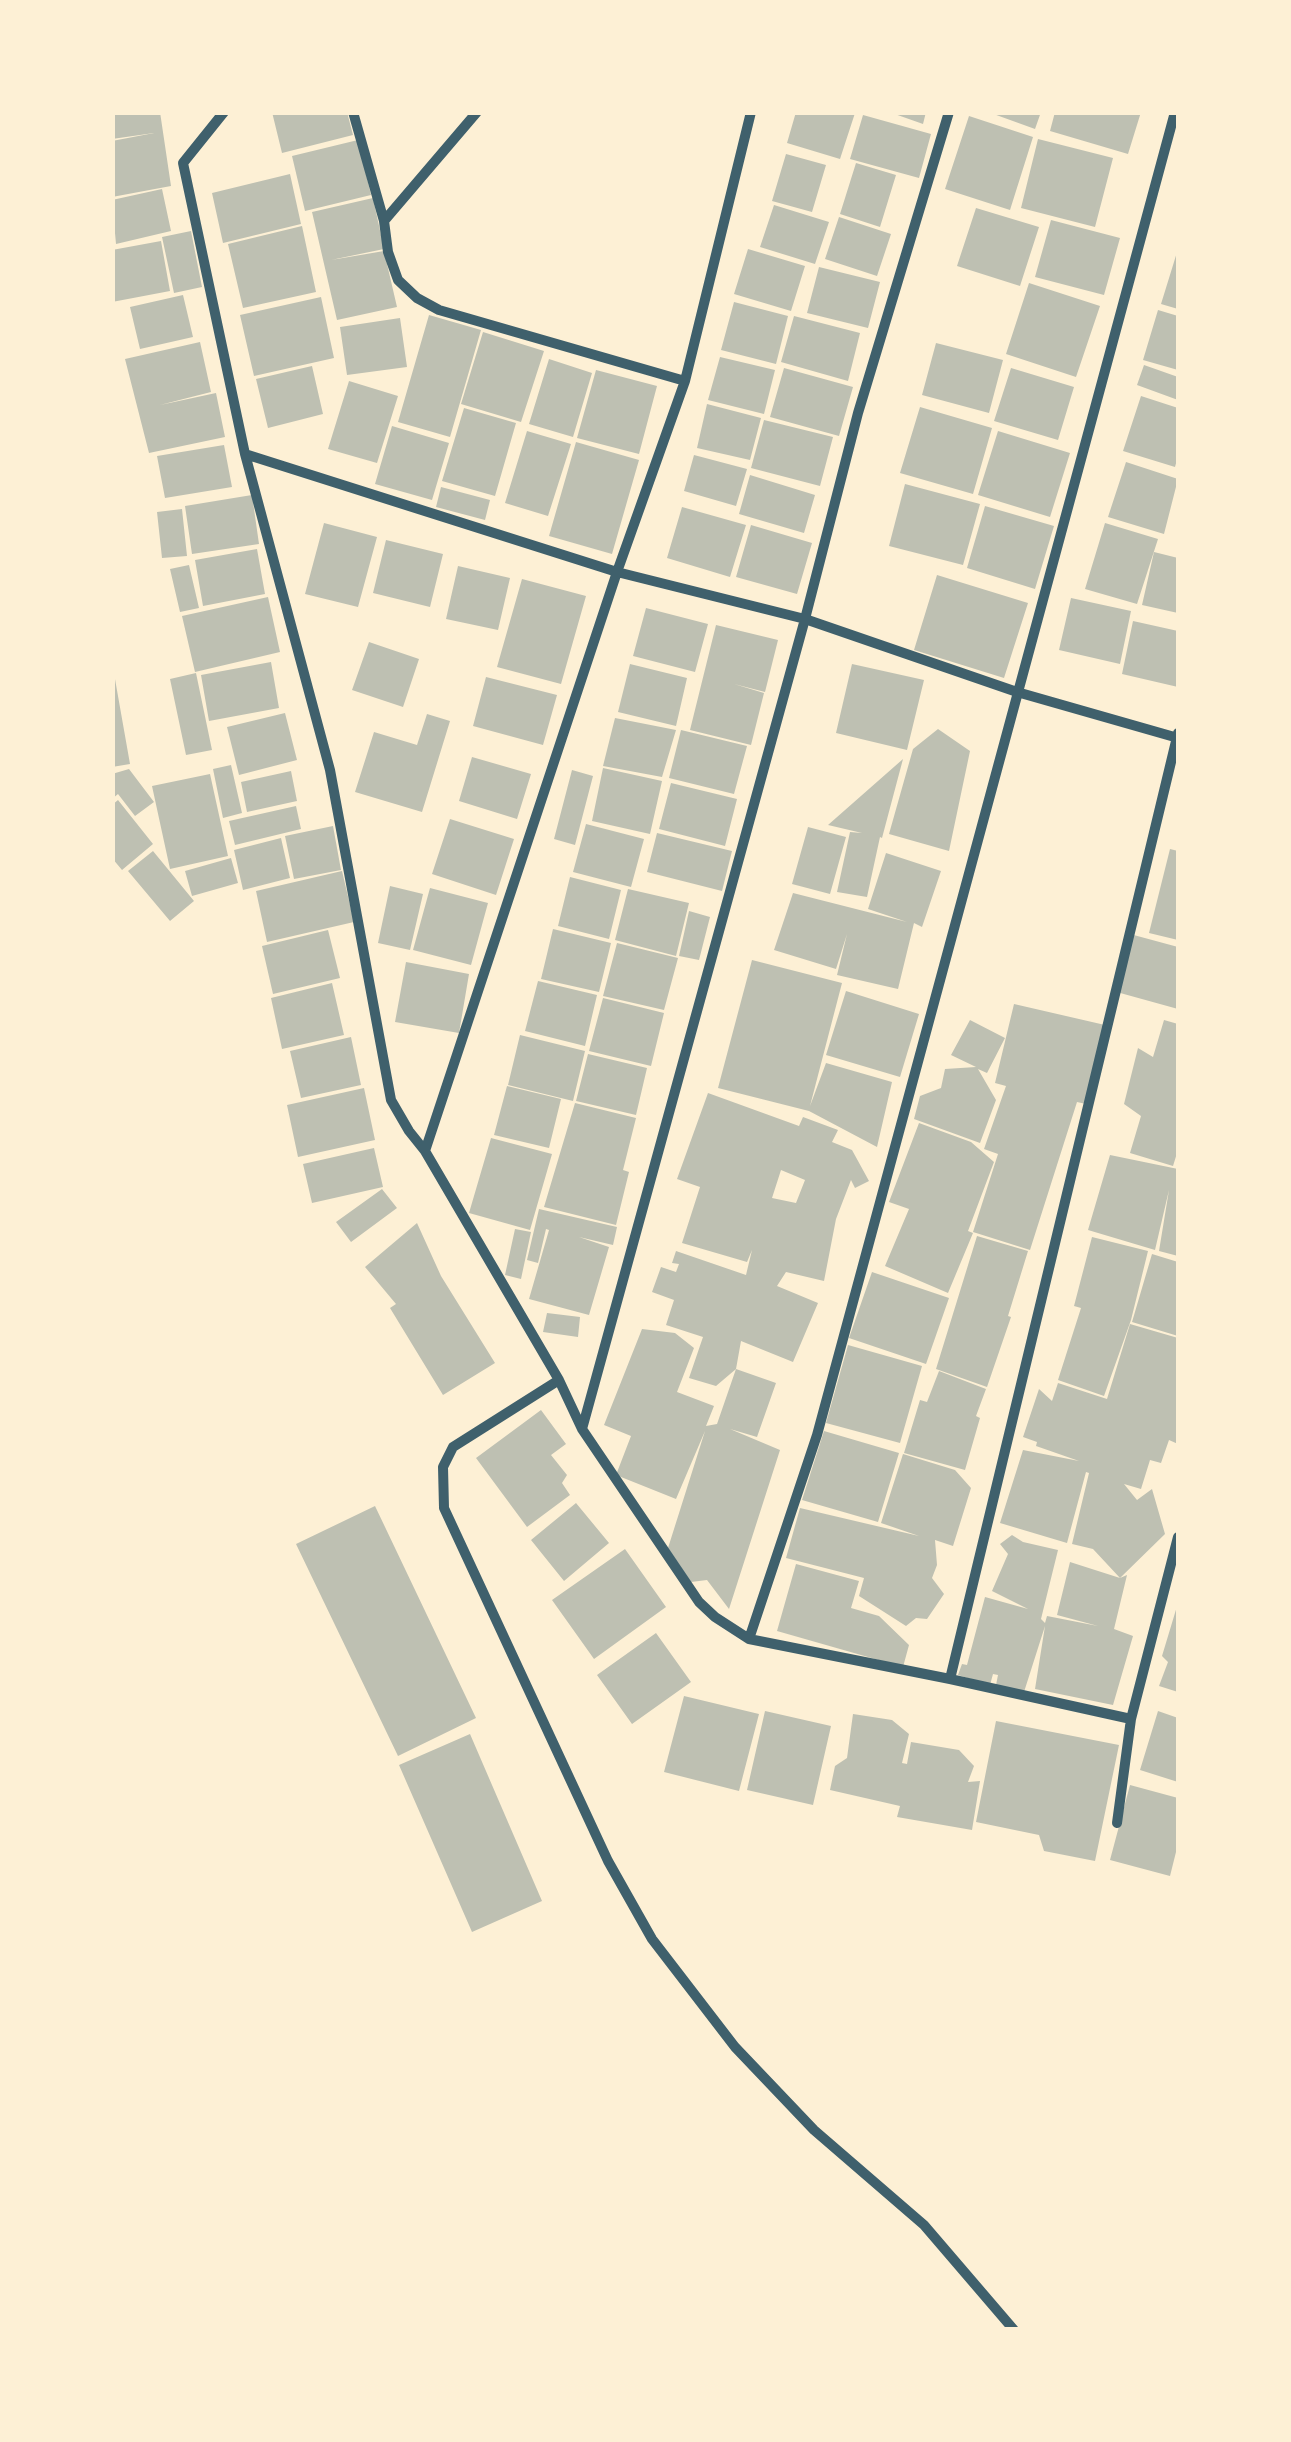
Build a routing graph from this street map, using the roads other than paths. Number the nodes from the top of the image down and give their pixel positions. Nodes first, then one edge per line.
1 (224, 112) edge
2 (353, 112) edge
3 (476, 112) edge
4 (751, 112) edge
5 (949, 112) edge
6 (1175, 112) edge
7 (384, 221) junction
8 (685, 381) junction
9 (245, 454) junction
10 (617, 572) junction
11 (805, 619) junction
12 (1017, 692) junction
13 (1178, 736) edge
14 (426, 1151) junction
15 (559, 1380) junction
16 (582, 1429) junction
17 (1178, 1537) edge
18 (750, 1640) junction
19 (950, 1679) junction
20 (1130, 1719) junction
21 (1118, 1824) dead end
22 (1014, 2330) edge

1 - 9 street
2 - 7 street
3 - 7 street
4 - 8 street
5 - 11 street
6 - 12 street
7 - 8 street
8 - 10 street
9 - 10 street
9 - 14 street
10 - 11 street
10 - 14 street
11 - 12 street
11 - 16 street
12 - 13 street
12 - 18 street
13 - 19 street
14 - 15 street
15 - 16 street
15 - 22 street
16 - 18 street
17 - 20 street
18 - 19 street
19 - 20 street
20 - 21 street

